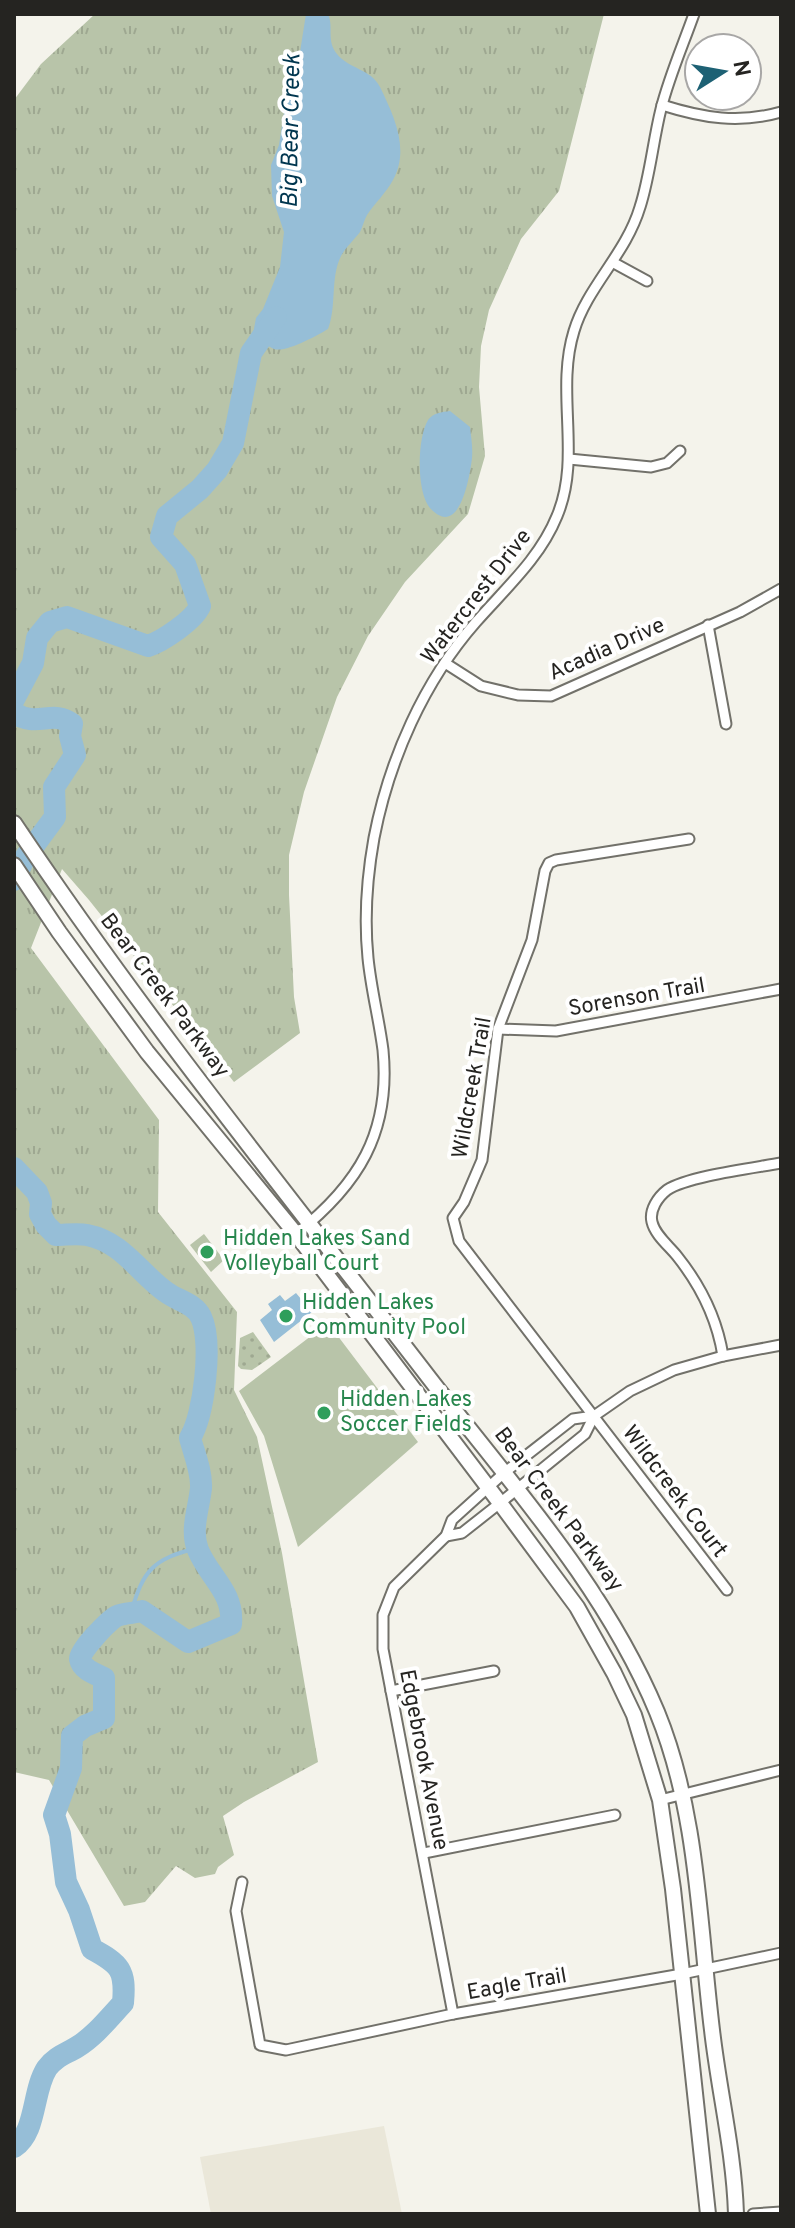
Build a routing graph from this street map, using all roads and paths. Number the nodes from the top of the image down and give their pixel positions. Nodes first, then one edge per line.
1 (694, 14) edge
2 (662, 105) junction
3 (781, 112) edge
4 (614, 263) junction
5 (647, 281) dead end
6 (680, 451) dead end
7 (569, 459) junction
8 (781, 589) edge
9 (708, 625) junction
10 (445, 663) junction
11 (726, 724) dead end
12 (14, 823) edge
13 (689, 839) dead end
14 (14, 865) edge
15 (781, 989) edge
16 (498, 1029) junction
17 (781, 1163) edge
18 (310, 1223) junction
19 (296, 1234) junction
20 (781, 1345) edge
21 (723, 1356) junction
22 (594, 1416) junction
23 (504, 1473) junction
24 (488, 1488) junction
25 (516, 1490) junction
26 (500, 1503) junction
27 (446, 1536) junction
28 (727, 1590) dead end
29 (494, 1671) dead end
30 (391, 1691) junction
31 (781, 1770) edge
32 (682, 1796) junction
33 (660, 1800) junction
34 (615, 1815) dead end
35 (424, 1853) junction
36 (242, 1882) dead end
37 (781, 1953) edge
38 (704, 1968) junction
39 (682, 1974) junction
40 (453, 2014) junction
41 (781, 2212) edge
42 (708, 2214) edge
43 (736, 2214) edge
44 (753, 2214) edge

1 - 2 street, Watercrest Drive
2 - 3 street
2 - 4 street, Watercrest Drive
4 - 5 street
4 - 7 street, Watercrest Drive
6 - 7 street
7 - 10 street, Watercrest Drive
8 - 9 street, Acadia Drive
9 - 10 street, Acadia Drive
9 - 11 street
10 - 18 street, Watercrest Drive
12 - 18 main road, Bear Creek Parkway
13 - 16 street, Wildcreek Trail
14 - 19 main road, Bear Creek Parkway
15 - 16 street, Sorenson Trail
16 - 22 street, Wildcreek Trail
17 - 21 street
18 - 19 street, Watercrest Drive
18 - 23 main road, Bear Creek Parkway
19 - 24 main road, Bear Creek Parkway
20 - 21 street, Edgebrook Avenue
21 - 22 street, Edgebrook Avenue
22 - 23 street, Edgebrook Avenue
22 - 25 street, Edgebrook Avenue
22 - 28 street, Wildcreek Court
23 - 24 street, Edgebrook Avenue
23 - 25 main road, Bear Creek Parkway
24 - 26 main road, Bear Creek Parkway
24 - 27 street, Edgebrook Avenue
25 - 26 street, Edgebrook Avenue
25 - 32 main road, Bear Creek Parkway
26 - 27 street, Edgebrook Avenue
26 - 33 main road, Bear Creek Parkway
27 - 30 street, Edgebrook Avenue
29 - 30 street
30 - 35 street, Edgebrook Avenue
31 - 32 street
32 - 33 street
32 - 38 main road, Bear Creek Parkway
33 - 39 main road, Bear Creek Parkway
34 - 35 street
35 - 40 street, Edgebrook Avenue
36 - 40 street, Eagle Trail
37 - 38 street, Eagle Trail
38 - 39 street, Eagle Trail
38 - 43 main road, Bear Creek Parkway
39 - 40 street, Eagle Trail
39 - 42 main road, Bear Creek Parkway
41 - 44 street

